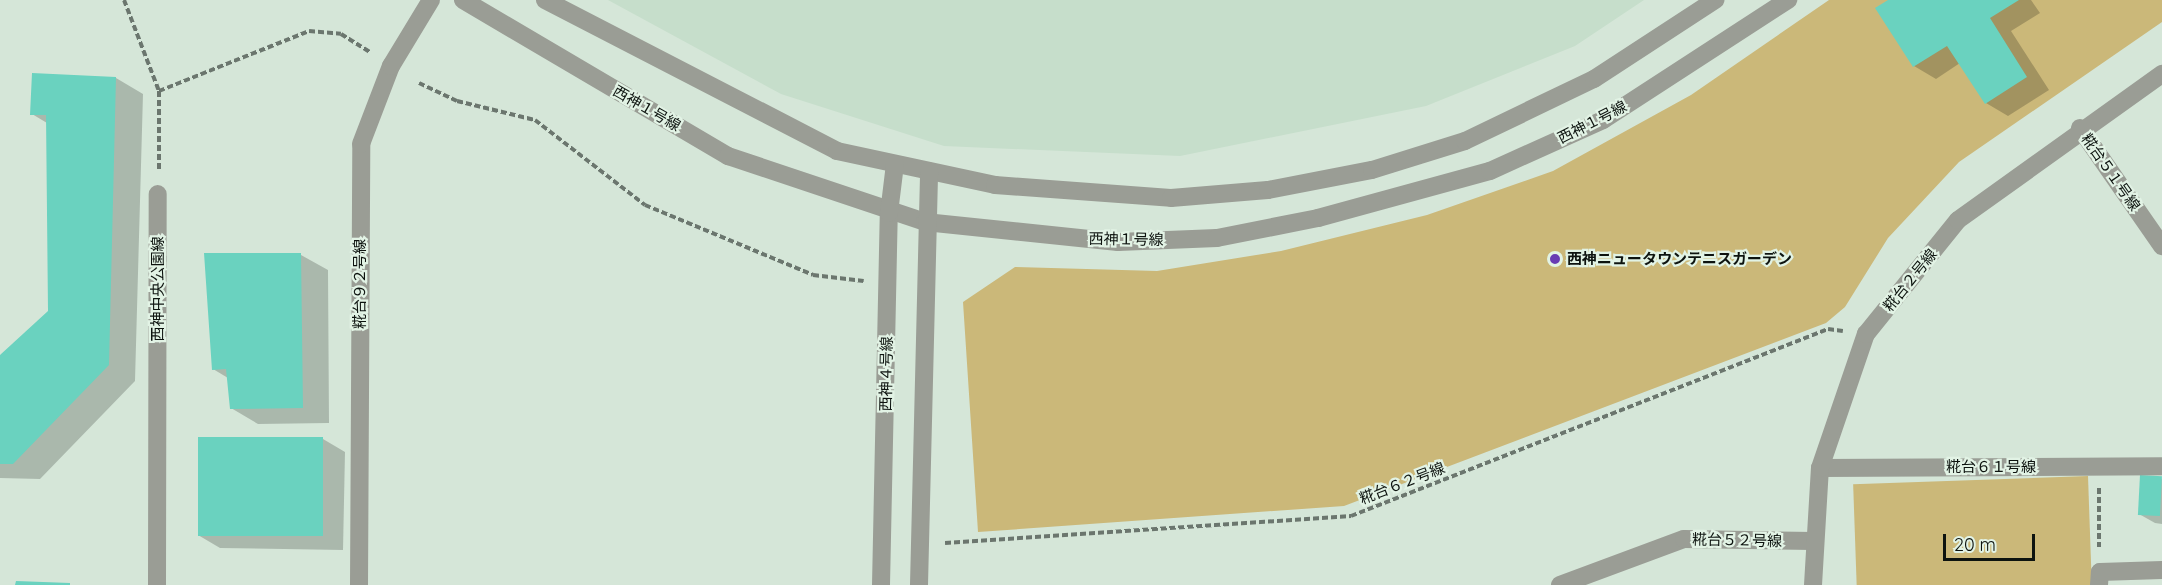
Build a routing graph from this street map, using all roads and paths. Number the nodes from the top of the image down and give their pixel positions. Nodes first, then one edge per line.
1 (123, 0) edge
2 (431, 0) edge
3 (463, 0) edge
4 (545, 0) edge
5 (1715, 0) edge
6 (1788, 0) edge
7 (370, 52) dead end
8 (2162, 74) edge
9 (420, 83) dead end
10 (159, 91) junction
11 (2080, 128) junction
12 (895, 164) junction
13 (929, 171) junction
14 (159, 195) joint
15 (889, 213) junction
16 (925, 222) junction
17 (2162, 246) edge
18 (887, 286) junction
19 (1866, 334) junction
20 (2099, 466) junction
21 (2162, 466) edge
22 (1820, 468) junction
23 (1813, 541) junction
24 (920, 544) junction
25 (2162, 570) edge
26 (2099, 578) edge
27 (157, 585) edge
28 (359, 585) edge
29 (881, 585) edge
30 (919, 585) edge
31 (1560, 585) edge
32 (1813, 585) edge

1 - 10 path
2 - 28 street, 糀台９２号線
3 - 15 street, 西神１号線
4 - 12 street
5 - 13 street
6 - 16 street, 西神１号線
7 - 10 path
8 - 11 street, 糀台２号線
9 - 18 path
10 - 14 path
11 - 17 street, 糀台５１号線
11 - 19 street, 糀台２号線
12 - 13 street
12 - 15 street, 西神４号線
13 - 16 street
14 - 27 street, 西神中央公園線
15 - 16 street, 西神１号線
15 - 18 street, 西神４号線
16 - 24 street
18 - 29 street, 西神４号線
19 - 22 street, 糀台２号線
19 - 24 path, 糀台６２号線
20 - 21 street, 糀台６１号線
20 - 22 street, 糀台６１号線
20 - 26 path
22 - 23 street, 糀台２号線
23 - 31 street, 糀台５２号線
23 - 32 street, 糀台２号線
24 - 30 street
25 - 26 street

